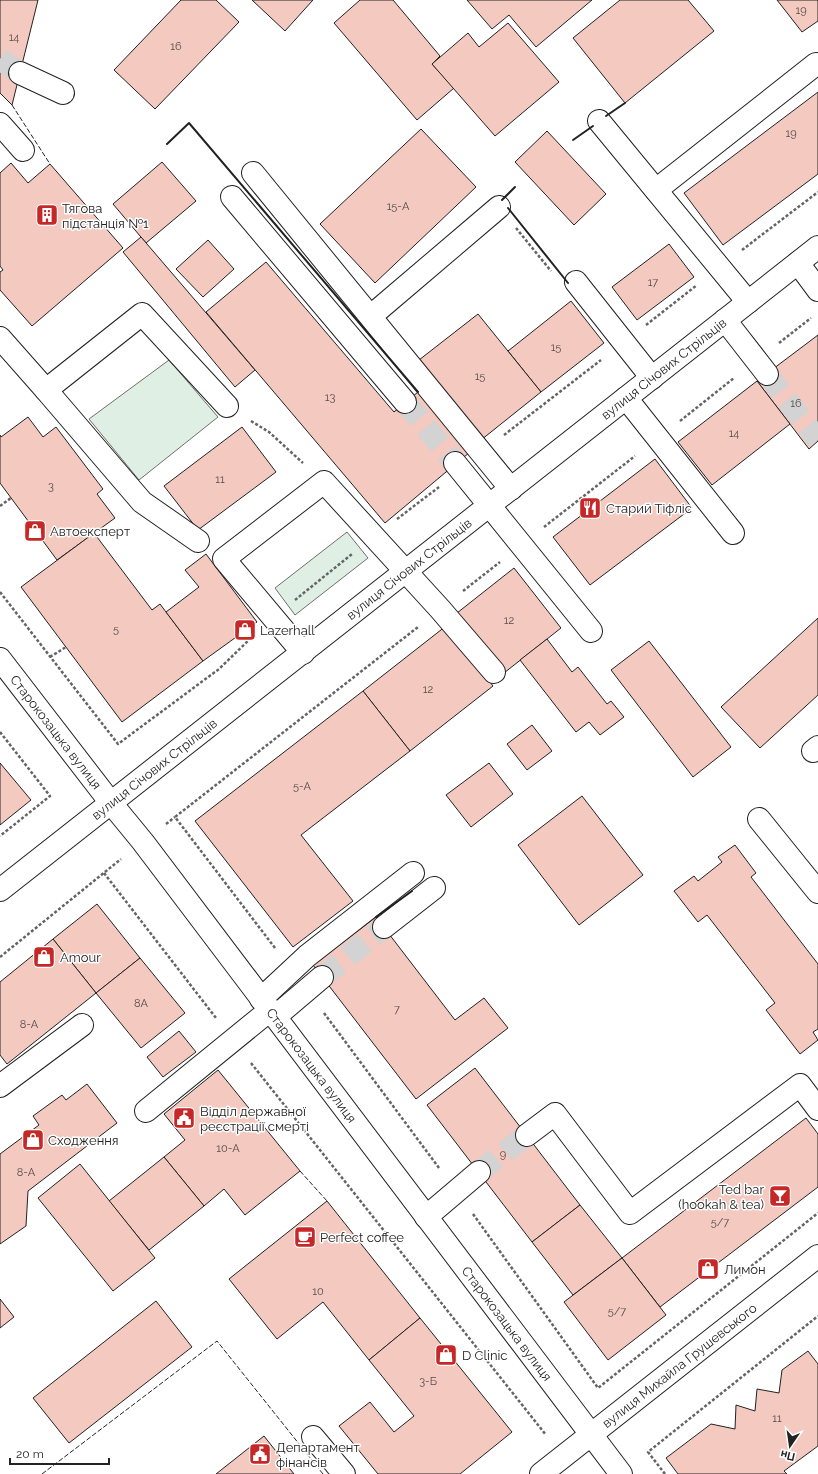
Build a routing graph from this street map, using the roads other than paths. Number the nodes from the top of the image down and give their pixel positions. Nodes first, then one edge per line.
1 (816, 64) dead end
2 (20, 73) tunnel mouth
3 (63, 93) dead end
4 (599, 121) dead end
5 (0, 124) edge
6 (23, 150) dead end
7 (253, 173) dead end
8 (656, 190) junction
9 (232, 197) dead end
10 (499, 207) dead end
11 (818, 247) edge
12 (798, 263) junction
13 (576, 282) dead end
14 (818, 290) edge
15 (748, 302) junction
16 (371, 316) junction
17 (725, 320) junction
18 (0, 338) edge
19 (762, 367) tunnel mouth
20 (652, 378) junction
21 (46, 390) junction
22 (626, 398) junction
23 (405, 402) tunnel mouth
24 (226, 406) road end
25 (455, 463) tunnel mouth
26 (511, 489) junction
27 (490, 506) junction
28 (733, 534) dead end
29 (198, 541) dead end
30 (406, 572) junction
31 (591, 632) dead end
32 (302, 652) junction
33 (0, 659) edge
34 (494, 672) dead end
35 (110, 803) junction
36 (759, 819) dead end
37 (413, 873) dead end
38 (434, 888) dead end
39 (0, 890) edge
40 (818, 892) edge
41 (384, 927) tunnel mouth
42 (314, 983) tunnel mouth
43 (269, 1009) junction
44 (82, 1025) dead end
45 (0, 1086) edge
46 (818, 1109) edge
47 (146, 1111) dead end
48 (527, 1135) tunnel mouth
49 (479, 1172) tunnel mouth
50 (426, 1217) junction
51 (818, 1256) edge
52 (592, 1435) junction
53 (313, 1437) dead end
54 (344, 1474) edge
55 (541, 1474) edge
56 (621, 1474) edge

1 - 8 main road
2 - 3 main road
4 - 8 main road
5 - 6 main road
7 - 16 main road
8 - 15 main road
9 - 23 main road
10 - 16 main road
11 - 12 main road, вулиця Січових Стрільців
12 - 14 main road
12 - 15 main road, вулиця Січових Стрільців
13 - 20 main road
15 - 17 main road, вулиця Січових Стрільців
16 - 26 main road
17 - 19 main road
17 - 20 main road, вулиця Січових Стрільців
18 - 21 main road
20 - 22 main road, вулиця Січових Стрільців
21 - 24 main road
21 - 29 main road
22 - 26 main road, вулиця Січових Стрільців
22 - 28 main road
25 - 27 main road
26 - 27 main road, вулиця Січових Стрільців
27 - 30 main road, вулиця Січових Стрільців
27 - 31 main road
30 - 32 main road, вулиця Січових Стрільців
30 - 32 main road
30 - 34 main road
32 - 35 main road, вулиця Січових Стрільців
33 - 35 main road, Старокозацька вулиця
35 - 39 main road, вулиця Січових Стрільців
35 - 43 main road, Старокозацька вулиця
36 - 40 main road
37 - 43 main road
38 - 41 main road
42 - 43 main road
43 - 47 main road
43 - 50 main road, Старокозацька вулиця
44 - 45 main road
46 - 48 main road
49 - 50 main road
50 - 52 main road, Старокозацька вулиця
51 - 52 main road, вулиця Михайла Грушевського
52 - 55 main road, вулиця Михайла Грушевського
52 - 56 main road, Старокозацька вулиця
53 - 54 main road

